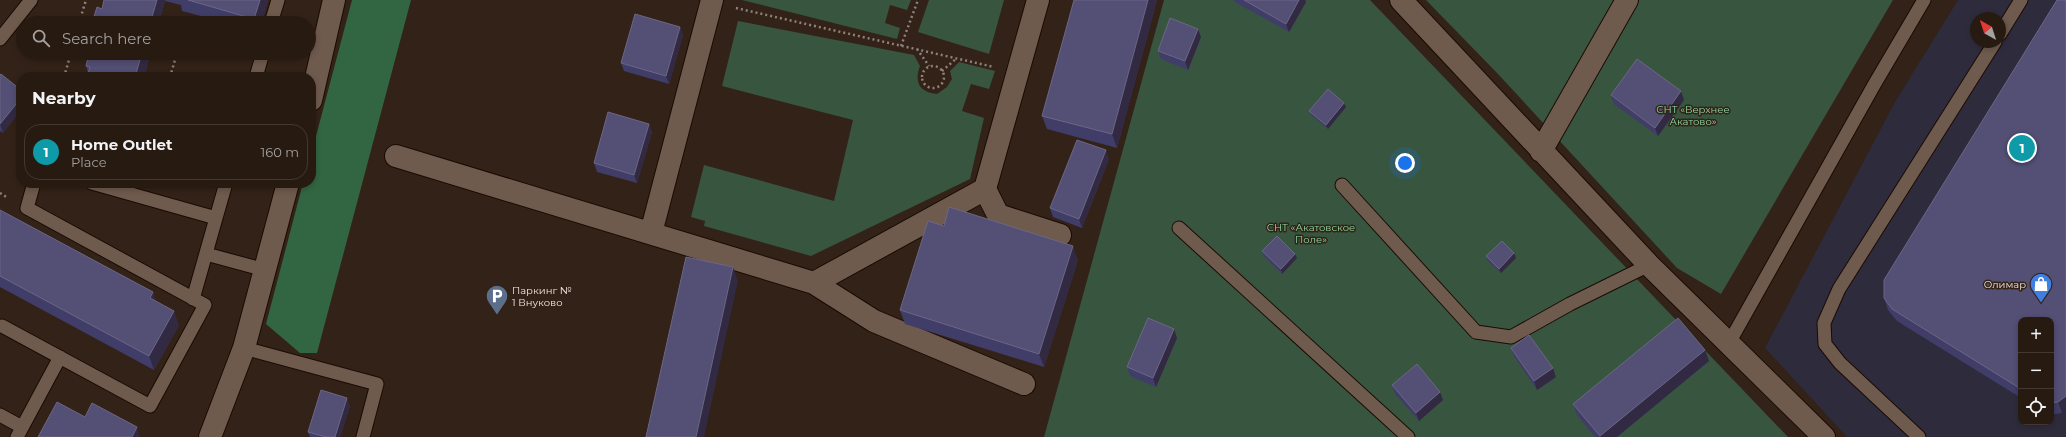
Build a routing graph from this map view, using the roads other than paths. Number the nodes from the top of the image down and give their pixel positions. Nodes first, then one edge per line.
1 (31, 0) edge
2 (278, 0) edge
3 (334, 0) edge
4 (1038, 0) edge
5 (1401, 0) edge
6 (1627, 0) edge
7 (1924, 0) edge
8 (2021, 0) edge
9 (712, 1) edge
10 (18, 16) edge
11 (273, 16) edge
12 (16, 19) edge
13 (2006, 24) edge
14 (0, 39) edge
15 (1991, 48) edge
16 (261, 60) edge
17 (257, 72) edge
18 (316, 78) edge
19 (1541, 151) junction
20 (396, 156) dead end
21 (1342, 185) dead end
22 (33, 188) edge
23 (110, 188) edge
24 (225, 188) edge
25 (287, 188) edge
26 (985, 189) junction
27 (216, 218) junction
28 (1179, 228) dead end
29 (650, 233) junction
30 (1060, 235) dead end
31 (206, 254) junction
32 (1649, 265) junction
33 (265, 270) junction
34 (814, 283) junction
35 (193, 298) junction
36 (2, 326) dead end
37 (1729, 343) junction
38 (244, 348) junction
39 (60, 357) junction
40 (1024, 384) dead end
41 (0, 414) edge
42 (20, 432) edge
43 (210, 437) edge
44 (363, 437) edge
45 (1408, 437) edge
46 (1824, 437) edge
47 (1919, 437) edge

1 - 10 lane
2 - 11 lane
3 - 18 street
4 - 26 street
5 - 19 street
6 - 19 street
7 - 37 lane
8 - 13 lane
9 - 29 street
12 - 14 lane
15 - 47 lane
16 - 17 lane
19 - 32 street
20 - 29 street
21 - 32 lane
22 - 35 lane
23 - 27 lane
24 - 27 lane
25 - 33 street
26 - 30 street
26 - 34 street
27 - 31 lane
28 - 45 lane
29 - 34 street
31 - 33 lane
31 - 35 lane
32 - 37 street
33 - 38 street
34 - 40 street
35 - 39 lane
36 - 39 lane
37 - 46 street
38 - 43 street
38 - 44 lane
39 - 42 lane
41 - 42 lane

